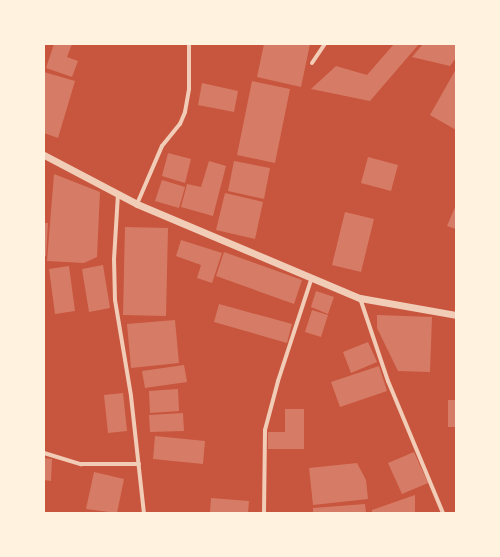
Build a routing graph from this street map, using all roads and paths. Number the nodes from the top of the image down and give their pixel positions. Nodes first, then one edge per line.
1 (189, 44) edge
2 (324, 44) edge
3 (312, 63) dead end
4 (44, 154) edge
5 (118, 193) junction
6 (137, 204) junction
7 (312, 277) junction
8 (360, 298) junction
9 (456, 314) edge
10 (44, 453) edge
11 (139, 464) junction
12 (144, 513) edge
13 (264, 513) edge
14 (443, 513) edge

1 - 6 street
2 - 3 street
4 - 5 street
5 - 6 street
5 - 11 street
6 - 7 street
7 - 8 street
7 - 13 street
8 - 9 street
8 - 14 street
10 - 11 street
11 - 12 street

